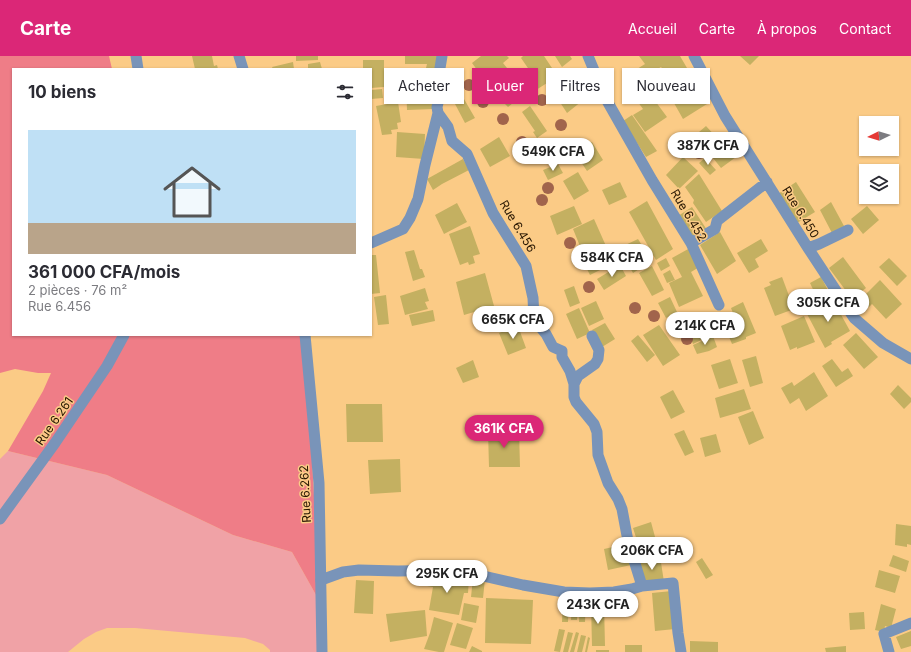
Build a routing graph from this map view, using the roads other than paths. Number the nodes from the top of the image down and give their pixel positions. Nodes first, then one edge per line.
1 (136, 56) edge
2 (239, 56) edge
3 (442, 56) edge
4 (588, 56) edge
5 (694, 56) edge
6 (138, 68) edge
7 (243, 68) edge
8 (438, 113) junction
9 (767, 182) junction
10 (848, 230) dead end
11 (691, 242) junction
12 (372, 243) edge
13 (808, 248) junction
14 (719, 305) dead end
15 (123, 336) edge
16 (305, 336) edge
17 (592, 336) dead end
18 (911, 359) edge
19 (574, 384) junction
20 (0, 519) edge
21 (321, 580) junction
22 (642, 586) junction
23 (911, 623) edge
24 (322, 652) edge
25 (681, 652) edge
26 (889, 652) edge

1 - 6 street
2 - 7 street
3 - 8 street
4 - 11 street, Rue 6.452
5 - 9 street, Rue 6.450
8 - 12 street
8 - 19 street, Rue 6.456
9 - 11 street
9 - 13 street, Rue 6.450
10 - 13 street
11 - 14 street, Rue 6.452
13 - 18 street, Rue 6.450
15 - 20 street, Rue 6.261
16 - 21 street, Rue 6.262
17 - 19 street
19 - 22 street, Rue 6.456
21 - 22 street
21 - 24 street, Rue 6.262
22 - 25 street
23 - 26 street

